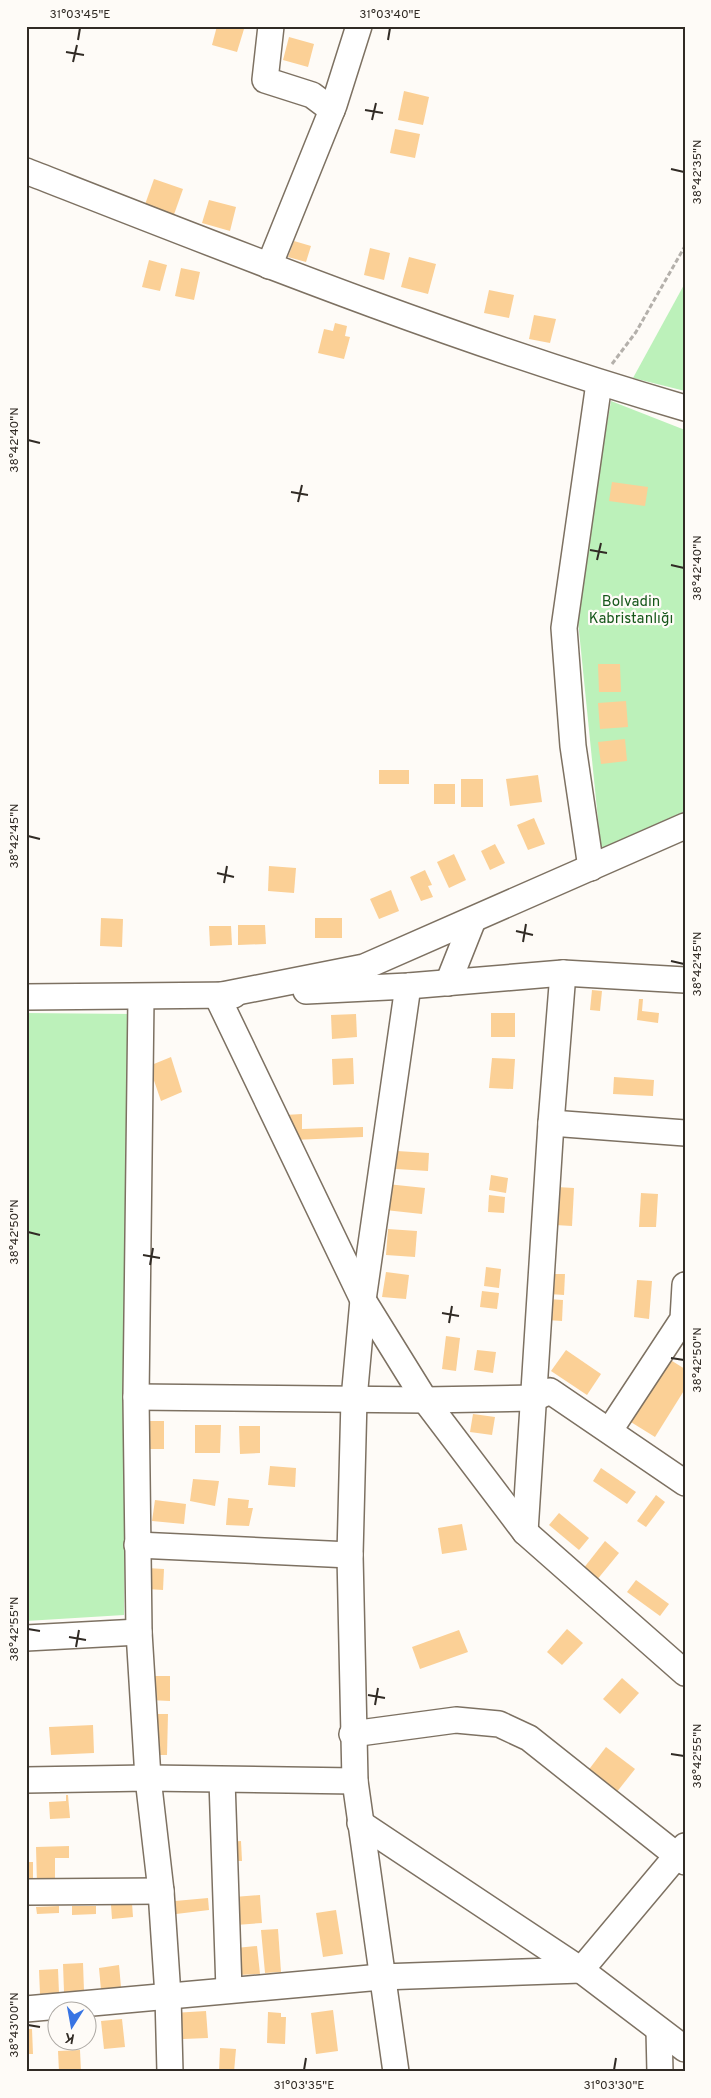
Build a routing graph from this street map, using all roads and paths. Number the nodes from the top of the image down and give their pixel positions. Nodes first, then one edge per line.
1 (271, 26) edge
2 (359, 26) edge
3 (332, 110) junction
4 (26, 171) edge
5 (685, 246) edge
6 (269, 266) junction
7 (599, 383) junction
8 (685, 408) edge
9 (685, 826) edge
10 (591, 868) junction
11 (472, 920) junction
12 (563, 973) junction
13 (685, 980) edge
14 (448, 983) junction
15 (408, 986) junction
16 (217, 996) junction
17 (26, 998) edge
18 (141, 998) junction
19 (551, 1123) junction
20 (685, 1133) edge
21 (685, 1285) edge
22 (363, 1300) junction
23 (136, 1397) junction
24 (535, 1398) junction
25 (354, 1399) junction
26 (425, 1400) junction
27 (610, 1430) junction
28 (685, 1483) edge
29 (525, 1532) junction
30 (137, 1546) junction
31 (350, 1555) junction
32 (139, 1632) junction
33 (26, 1638) edge
34 (685, 1672) edge
35 (352, 1734) junction
36 (148, 1778) junction
37 (26, 1780) edge
38 (222, 1780) junction
39 (355, 1781) junction
40 (360, 1823) junction
41 (682, 1855) edge
42 (161, 1891) junction
43 (26, 1892) edge
44 (581, 1970) junction
45 (381, 1977) junction
46 (230, 1990) junction
47 (168, 1996) junction
48 (26, 2009) edge
49 (659, 2030) junction
50 (685, 2049) edge
51 (170, 2072) edge
52 (396, 2072) edge
53 (660, 2072) edge

1 - 3 street
2 - 3 street
3 - 6 street
4 - 6 street
5 - 7 path
6 - 7 street
7 - 8 street
7 - 10 street
9 - 10 street
10 - 11 street
11 - 14 street
11 - 16 street
12 - 13 street
12 - 14 street
12 - 19 street
14 - 15 street
15 - 16 street
15 - 22 street
16 - 18 street
16 - 22 street
17 - 18 street
18 - 23 street
19 - 20 street
19 - 24 street
21 - 27 street
22 - 25 street
22 - 26 street
23 - 25 street
23 - 30 street
24 - 26 street
24 - 27 street
24 - 29 street
25 - 26 street
25 - 31 street
26 - 29 street
27 - 28 street
29 - 34 street
30 - 31 street
30 - 32 street
31 - 35 street
32 - 33 street
32 - 36 street
35 - 39 street
35 - 41 street
36 - 37 street
36 - 38 street
36 - 42 street
38 - 39 street
38 - 46 street
39 - 40 street
40 - 44 street
40 - 45 street
41 - 44 street
42 - 43 street
42 - 47 street
44 - 45 street
44 - 49 street
45 - 46 street
45 - 52 street
46 - 47 street
47 - 48 street
47 - 51 street
49 - 50 street
49 - 53 street

